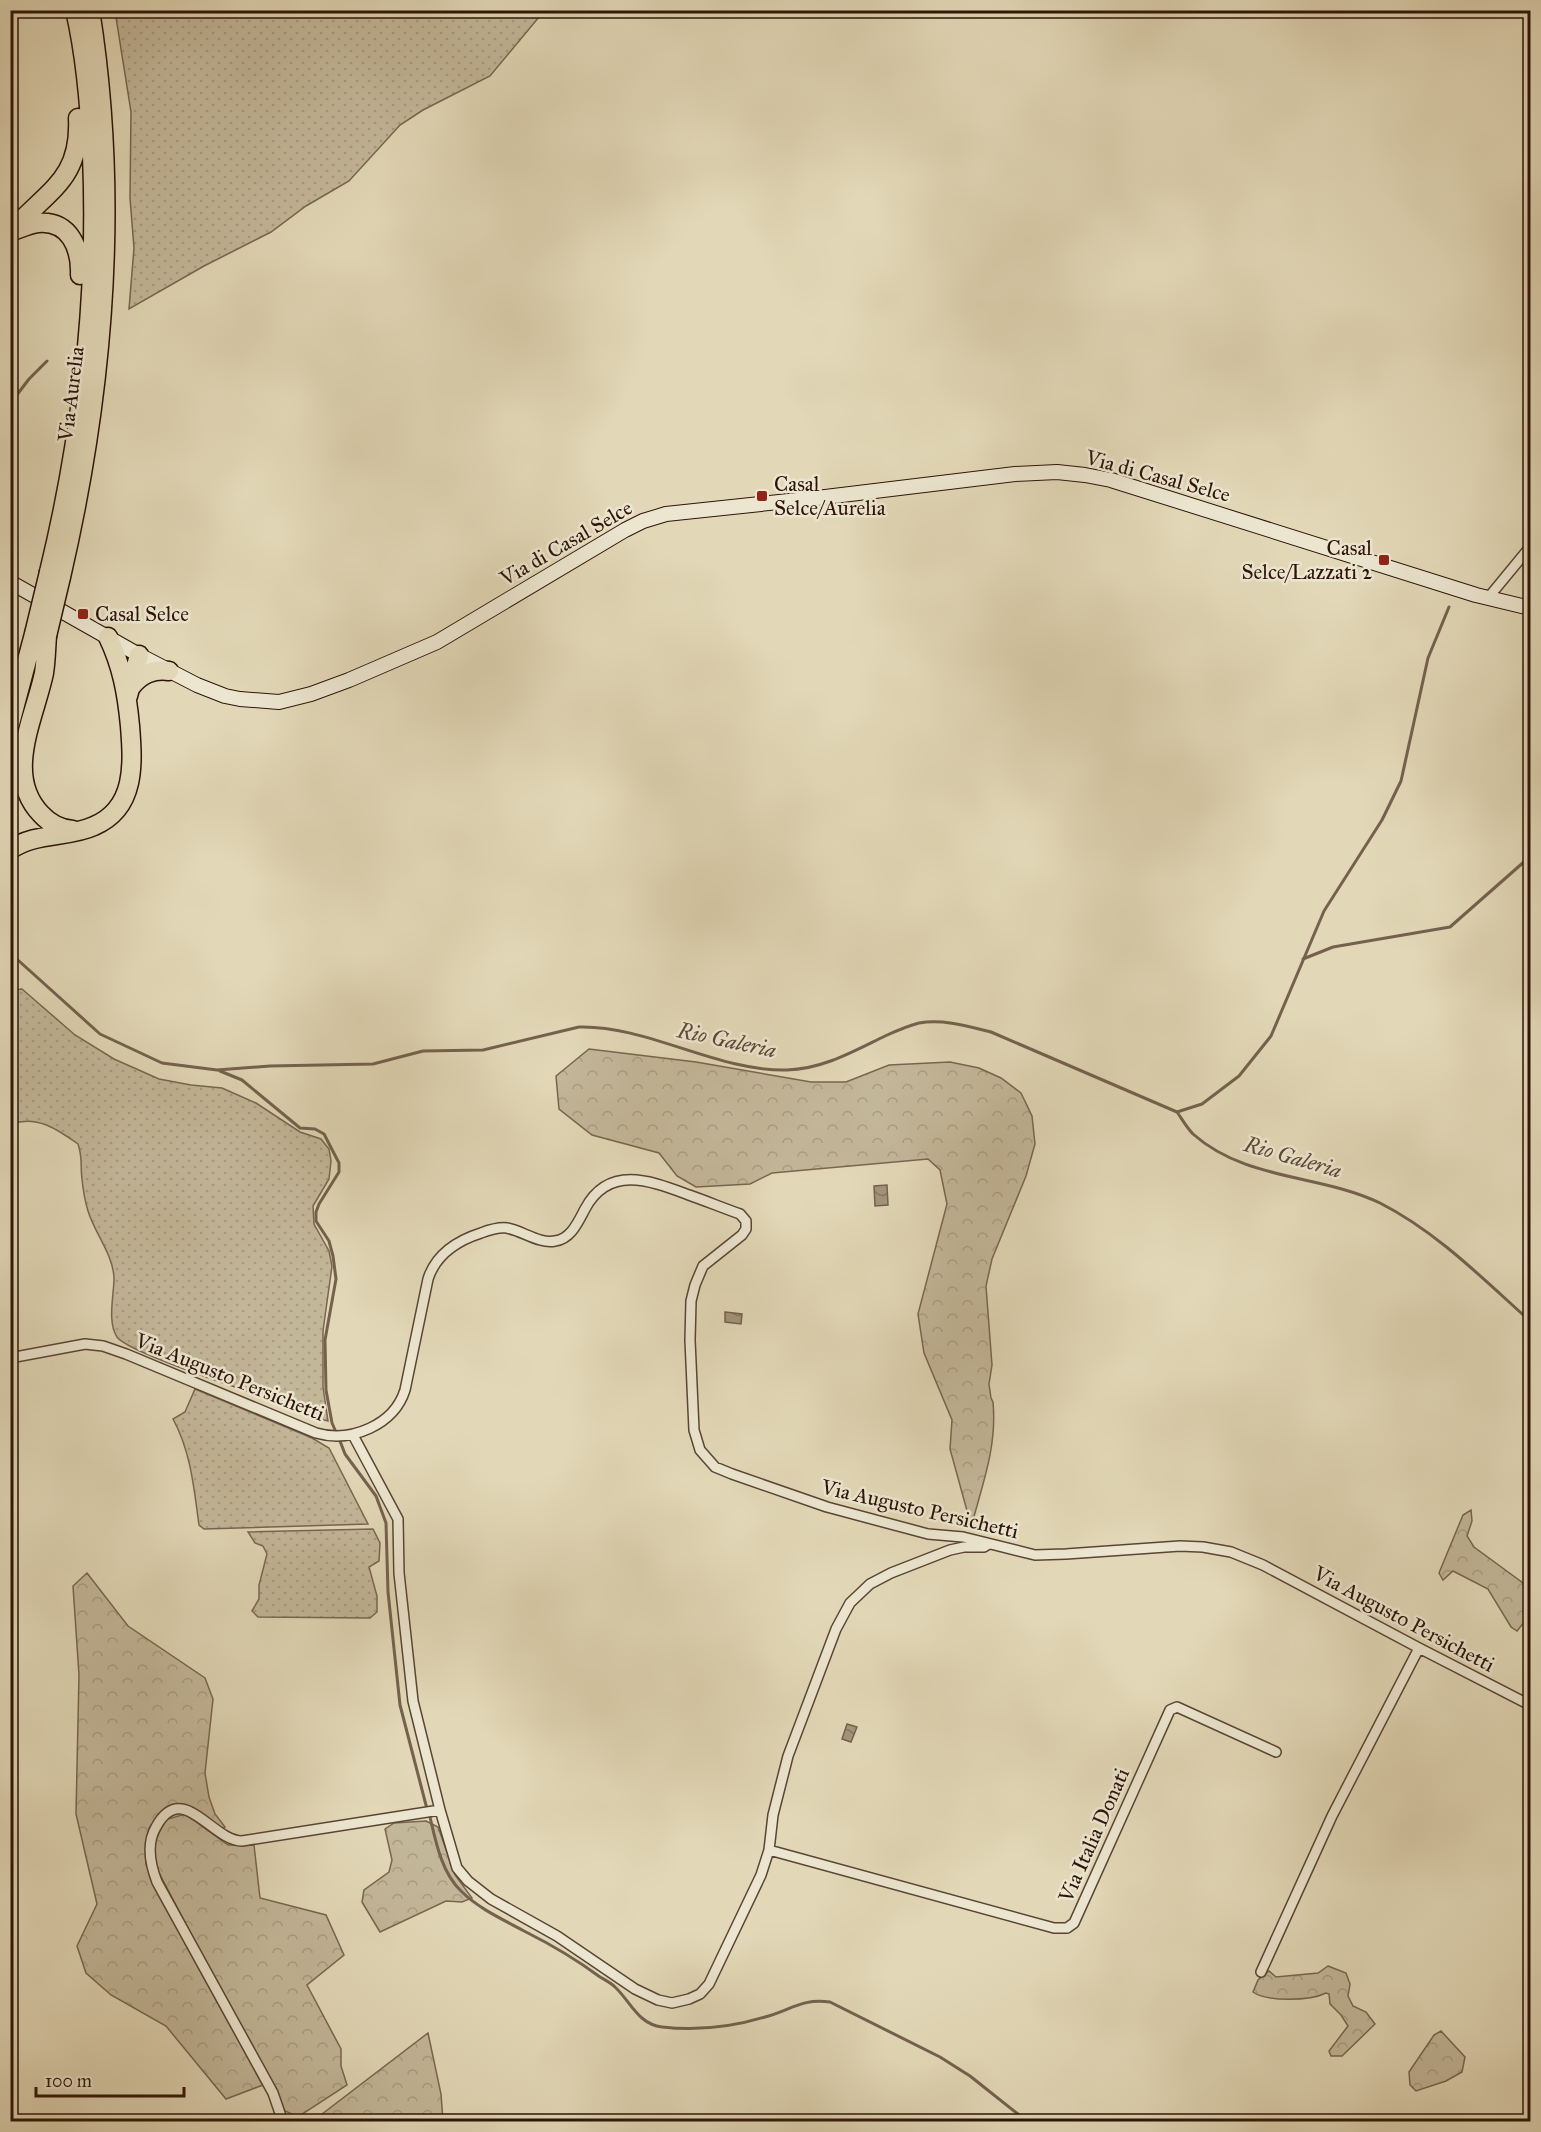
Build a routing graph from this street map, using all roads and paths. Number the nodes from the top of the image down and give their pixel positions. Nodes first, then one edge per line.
1 (65, 10) edge
2 (75, 10) edge
3 (90, 10) edge
4 (81, 36) junction
5 (85, 63) junction
6 (10, 232) edge
7 (82, 389) junction
8 (1530, 547) edge
9 (55, 575) junction
10 (10, 582) edge
11 (1488, 598) junction
12 (1530, 608) edge
13 (40, 635) junction
14 (108, 637) junction
15 (139, 655) junction
16 (169, 671) junction
17 (127, 688) junction
18 (10, 724) edge
19 (10, 775) edge
20 (80, 830) junction
21 (10, 850) edge
22 (10, 1358) edge
23 (349, 1436) junction
24 (989, 1544) junction
25 (1419, 1648) junction
26 (1530, 1705) edge
27 (1276, 1752) dead end
28 (436, 1810) junction
29 (769, 1850) junction
30 (1261, 1972) dead end
31 (283, 2121) edge

1 - 4 highway
2 - 4 highway, Via Aurelia
3 - 9 highway, Via Aurelia
4 - 5 highway, Via Aurelia
5 - 6 highway
5 - 7 highway, Via Aurelia
6 - 7 highway
7 - 9 highway, Via Aurelia
8 - 11 street
9 - 13 highway, Via Aurelia, bridge
10 - 14 main road, Via di Casal Selce
11 - 12 main road, Via di Casal Selce
11 - 16 main road, Via di Casal Selce
13 - 18 highway, Via Aurelia
13 - 19 highway, Via Aurelia
13 - 20 highway
14 - 15 main road, Via di Casal Selce
14 - 17 highway
15 - 16 main road, Via di Casal Selce
15 - 17 highway
16 - 17 highway
17 - 20 highway
20 - 21 highway
22 - 23 street, Via Augusto Persichetti
23 - 24 street, Via Augusto Persichetti
23 - 28 street
24 - 25 street, Via Augusto Persichetti
24 - 29 street
25 - 26 street, Via Augusto Persichetti
25 - 30 street
27 - 29 street, Via Italia Donati
28 - 29 street
28 - 31 street

